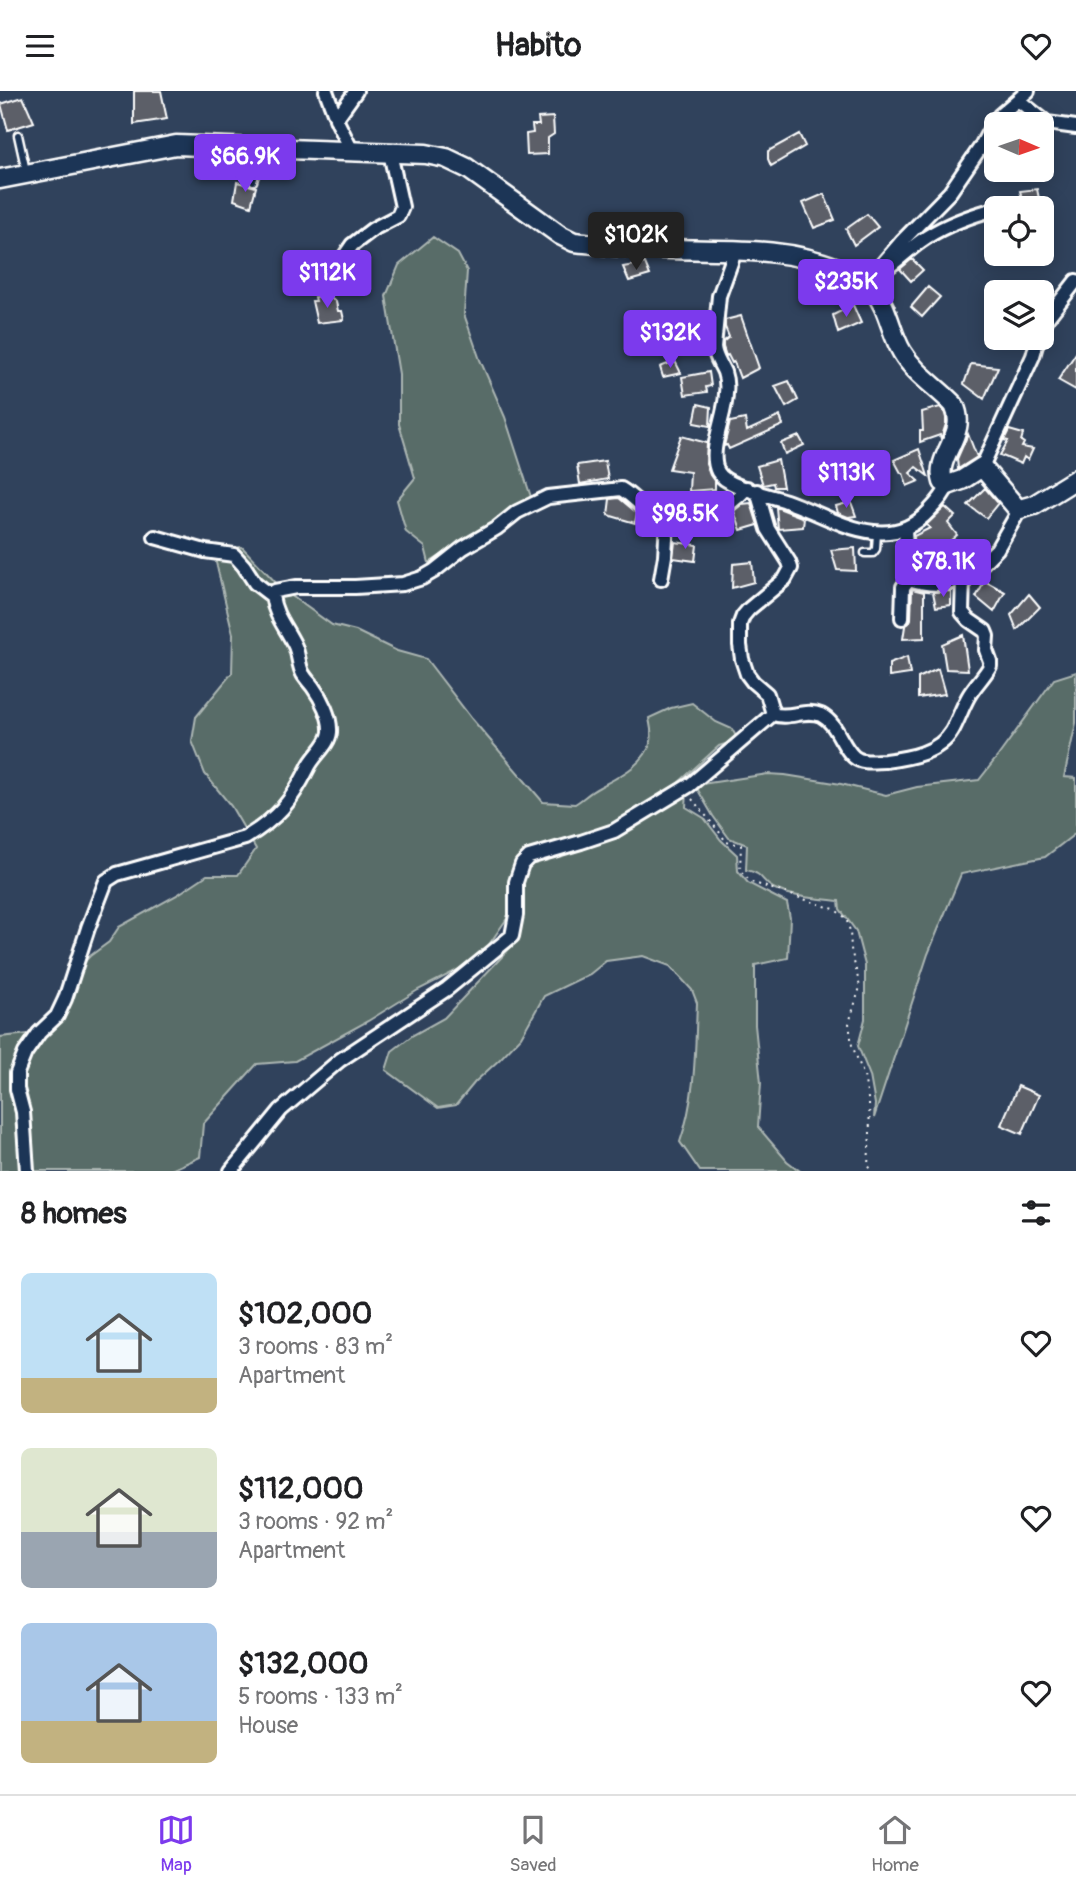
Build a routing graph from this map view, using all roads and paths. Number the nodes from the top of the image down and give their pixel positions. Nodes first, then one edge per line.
1 (326, 91) edge
2 (356, 91) edge
3 (1023, 95) edge
4 (336, 119) junction
5 (1076, 127) edge
6 (18, 135) dead end
7 (263, 148) junction
8 (352, 151) junction
9 (390, 153) junction
10 (26, 174) junction
11 (0, 179) edge
12 (253, 181) dead end
13 (984, 212) edge
14 (736, 249) junction
15 (336, 268) dead end
16 (870, 281) junction
17 (1076, 281) edge
18 (1054, 309) edge
19 (1034, 350) edge
20 (982, 467) junction
21 (1076, 479) edge
22 (948, 485) junction
23 (752, 490) junction
24 (1020, 509) junction
25 (667, 521) junction
26 (905, 529) junction
27 (877, 533) junction
28 (155, 537) dead end
29 (865, 553) dead end
30 (962, 578) junction
31 (661, 579) dead end
32 (909, 579) junction
33 (272, 596) junction
34 (902, 618) dead end
35 (774, 714) junction
36 (690, 785) junction
37 (27, 1171) edge
38 (231, 1171) edge
39 (872, 1171) edge

1 - 4 street
2 - 4 street
3 - 5 street
3 - 16 street
4 - 8 street
6 - 10 lane
7 - 8 street
7 - 10 street
7 - 12 lane
8 - 9 street
9 - 14 street
9 - 15 street
10 - 11 street
13 - 16 street
14 - 16 street
14 - 23 street
16 - 22 street
17 - 18 street
19 - 20 street
20 - 22 street
20 - 24 street
21 - 24 street
22 - 26 street
23 - 25 street
23 - 27 street
23 - 35 street
24 - 30 street
25 - 31 street
25 - 33 street
26 - 27 street
26 - 32 street
27 - 29 lane
28 - 33 street
30 - 32 street
30 - 35 street
32 - 34 street
33 - 37 street
35 - 36 street
36 - 38 street
36 - 39 path

